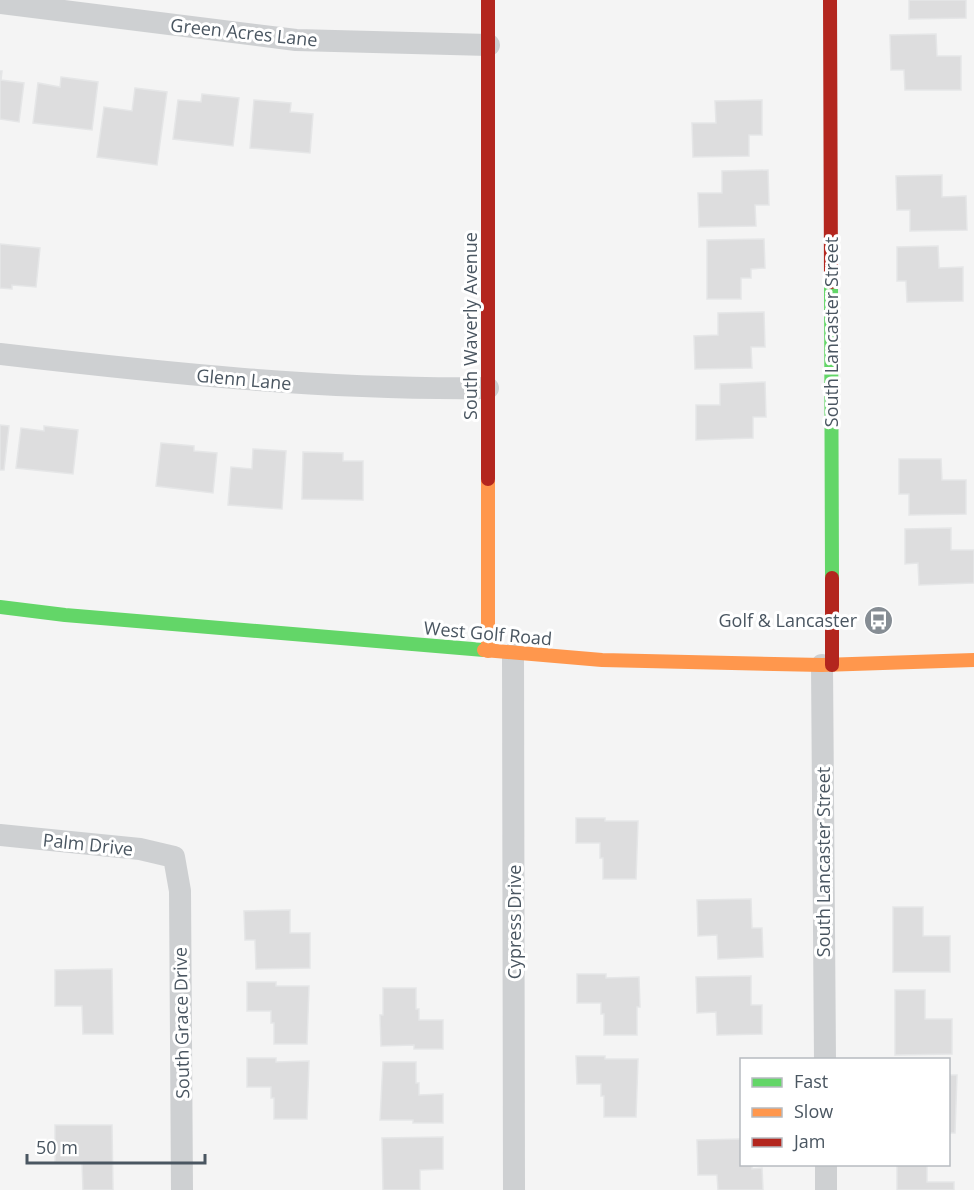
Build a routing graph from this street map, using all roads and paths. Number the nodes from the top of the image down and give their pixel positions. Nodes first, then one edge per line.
1 (488, 0) edge
2 (830, 0) edge
3 (0, 3) edge
4 (489, 45) junction
5 (0, 354) edge
6 (488, 388) junction
7 (0, 608) edge
8 (488, 651) junction
9 (513, 654) junction
10 (974, 660) edge
11 (827, 665) junction
12 (0, 835) edge
13 (174, 857) joint
14 (825, 1058) edge
15 (826, 1166) edge
16 (182, 1190) edge
17 (514, 1190) edge
18 (826, 1190) edge

1 - 4 street, South Waverly Avenue
2 - 11 street, South Lancaster Street
3 - 4 street, Green Acres Lane
4 - 6 street, South Waverly Avenue
5 - 6 street, Glenn Lane
6 - 8 street, South Waverly Avenue
7 - 8 street, West Golf Road
8 - 9 street, West Golf Road
9 - 11 street, West Golf Road
9 - 17 street, Cypress Drive
10 - 11 street, West Golf Road
11 - 14 street, South Lancaster Street
12 - 13 street, Palm Drive
13 - 16 street, South Grace Drive
15 - 18 street

